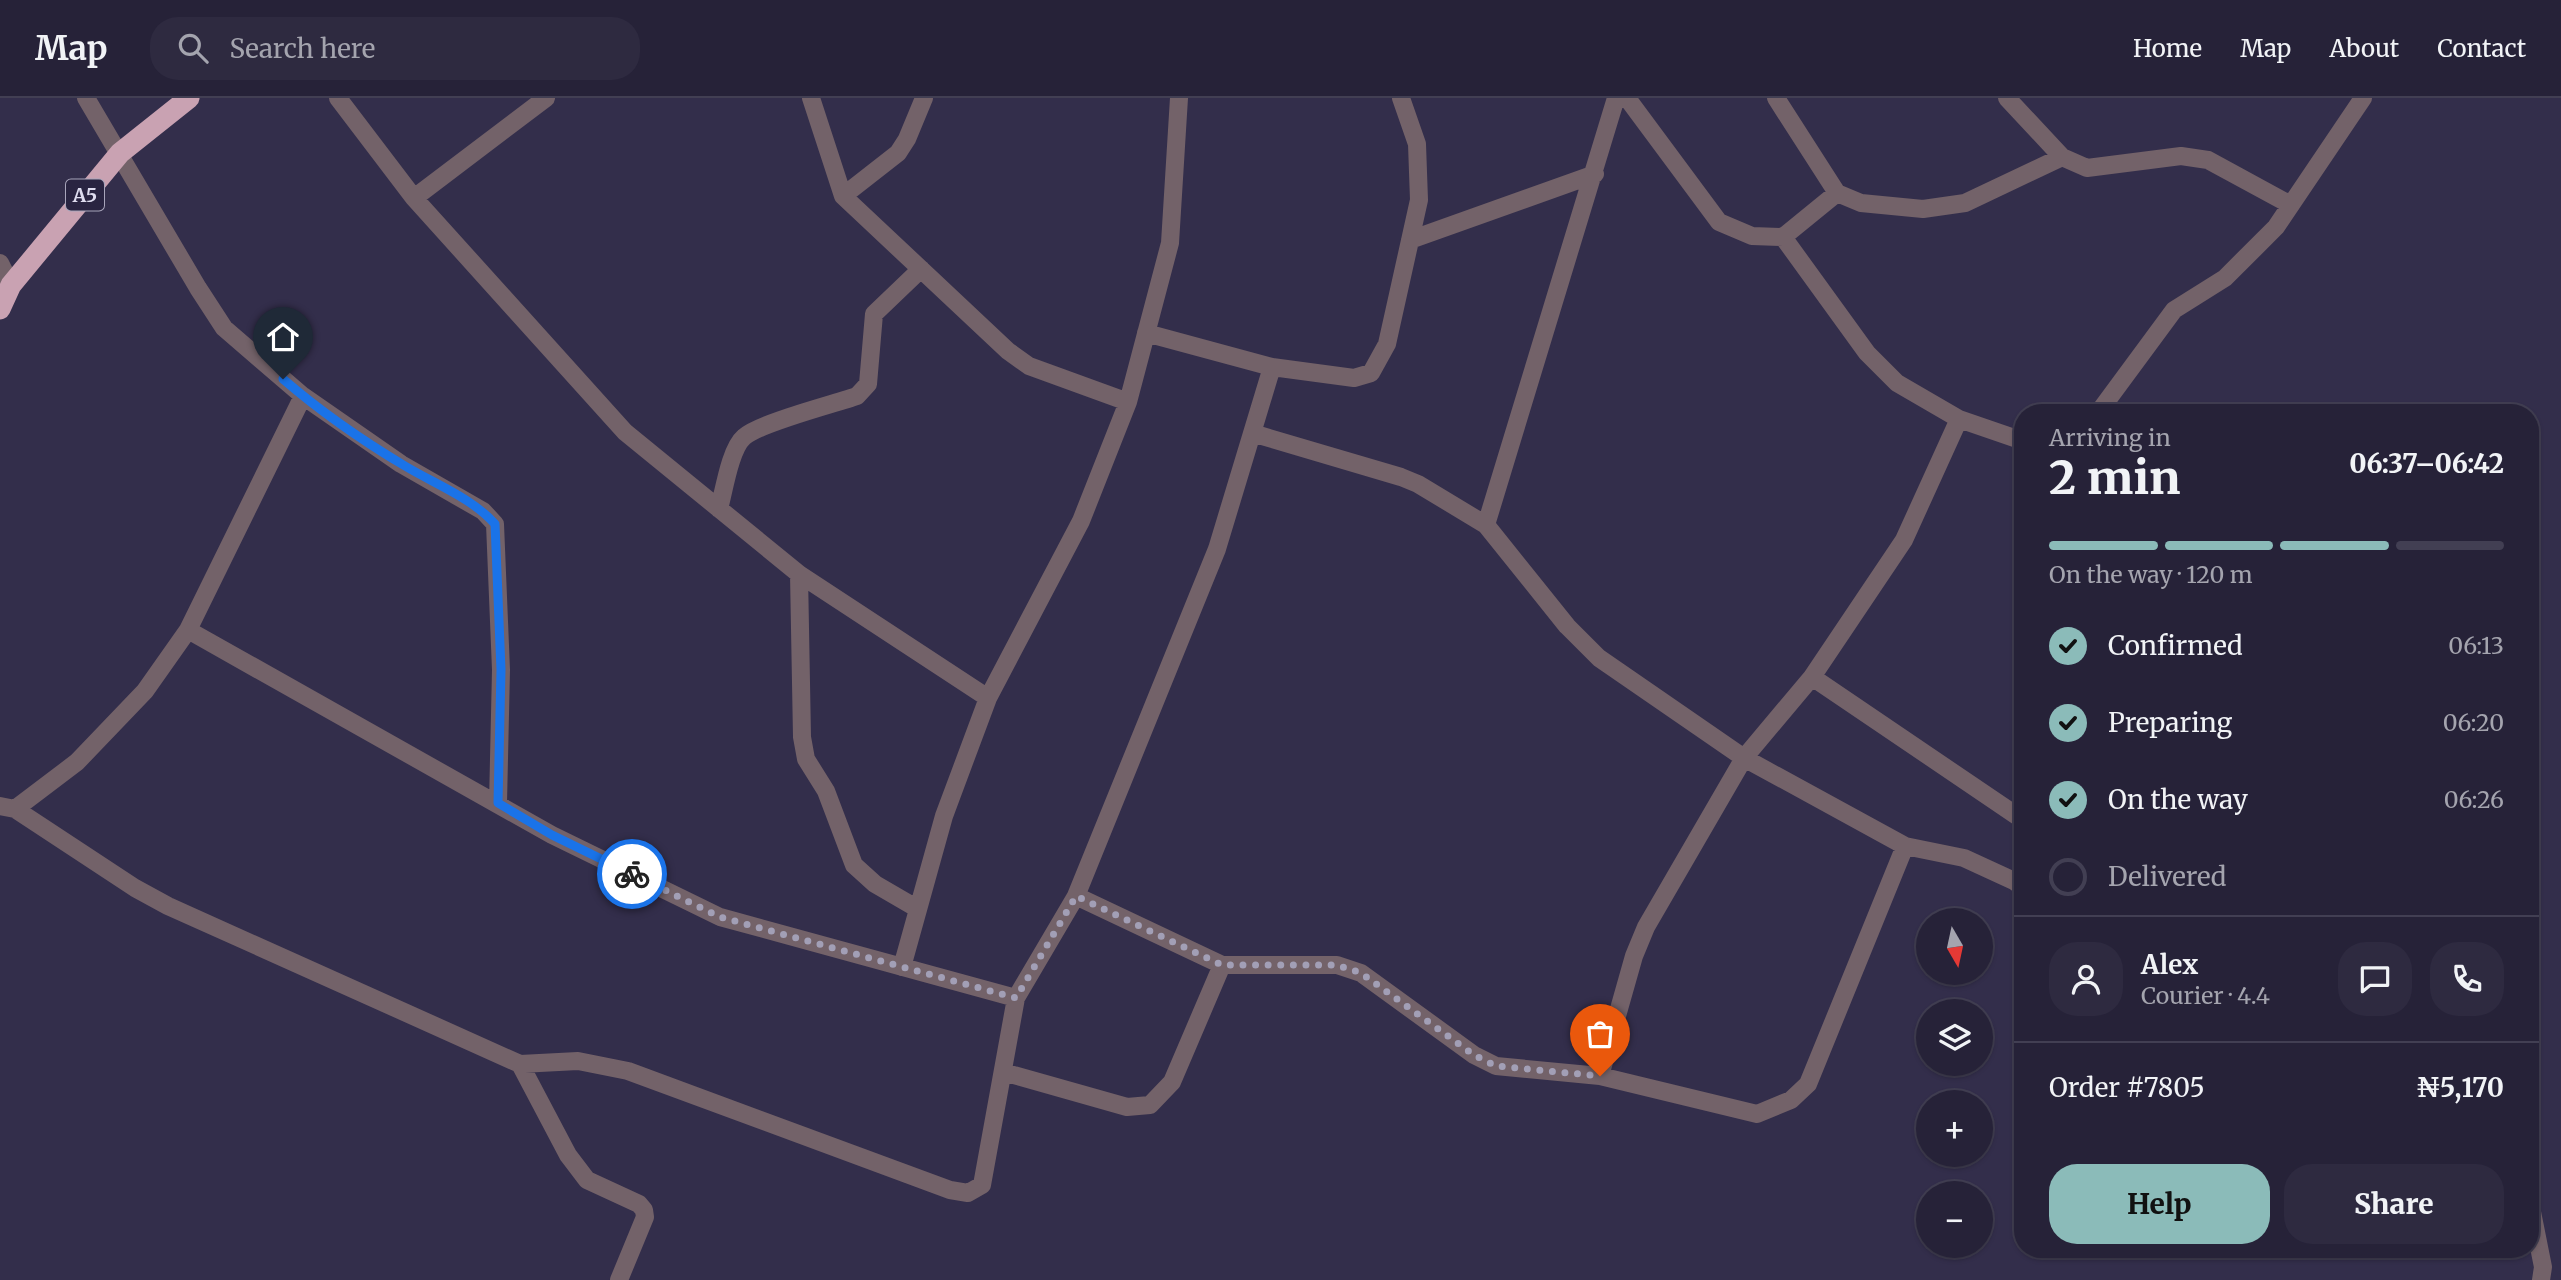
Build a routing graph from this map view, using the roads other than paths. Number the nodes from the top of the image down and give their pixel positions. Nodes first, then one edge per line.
1 (86, 98) edge
2 (189, 98) edge
3 (338, 98) edge
4 (545, 98) edge
5 (811, 98) edge
6 (924, 98) edge
7 (1179, 98) edge
8 (1401, 98) edge
9 (1616, 98) edge
10 (1627, 98) edge
11 (1776, 98) edge
12 (2007, 98) edge
13 (2363, 98) edge
14 (120, 153) junction
15 (2062, 157) junction
16 (1595, 174) junction
17 (1837, 192) junction
18 (843, 196) junction
19 (414, 198) junction
20 (2291, 205) junction
21 (1783, 237) junction
22 (1410, 240) junction
23 (0, 263) edge
24 (921, 269) junction
25 (11, 285) junction
26 (0, 309) edge
27 (1146, 333) junction
28 (1272, 366) junction
29 (303, 396) junction
30 (1128, 402) junction
31 (2105, 404) edge
32 (1959, 419) junction
33 (1252, 433) junction
34 (2014, 438) edge
35 (719, 509) junction
36 (1486, 525) junction
37 (799, 574) junction
38 (188, 630) junction
39 (1812, 677) junction
40 (988, 698) junction
41 (1744, 758) junction
42 (498, 803) junction
43 (8, 807) edge
44 (2014, 814) edge
45 (1905, 846) junction
46 (2014, 881) edge
47 (1076, 896) junction
48 (918, 909) junction
49 (1222, 965) junction
50 (902, 967) junction
51 (1016, 998) junction
52 (520, 1064) junction
53 (1003, 1072) junction
54 (1600, 1076) junction
55 (2539, 1247) edge
56 (619, 1280) edge
57 (2541, 1280) edge

1 - 14 street
2 - 14 highway, A5
3 - 19 street
4 - 19 street
5 - 18 street
6 - 18 street
7 - 27 street
8 - 22 street
9 - 16 street
10 - 21 street
11 - 17 street
12 - 15 street
13 - 20 street
14 - 25 highway, A5
14 - 29 street
15 - 17 street
15 - 20 street
16 - 22 street
16 - 36 street
17 - 21 street
18 - 24 street
19 - 35 street
20 - 31 street
21 - 32 street
22 - 28 street
23 - 25 street
24 - 30 street
24 - 35 street
25 - 26 highway, A5
27 - 28 street
27 - 30 street
28 - 33 street
29 - 38 street
29 - 42 street
30 - 40 street
32 - 34 street
32 - 39 street
33 - 36 street
33 - 47 street
35 - 37 street
36 - 41 street
37 - 40 street
37 - 48 street
38 - 42 street
38 - 43 street
39 - 41 street
39 - 44 street
40 - 48 street
41 - 45 street
41 - 54 street
42 - 50 street
43 - 52 street
45 - 46 street
45 - 54 street
47 - 49 street
47 - 51 street
48 - 50 street
49 - 53 street
49 - 54 street
50 - 51 street
51 - 53 street
52 - 53 street
52 - 56 street
55 - 57 street

